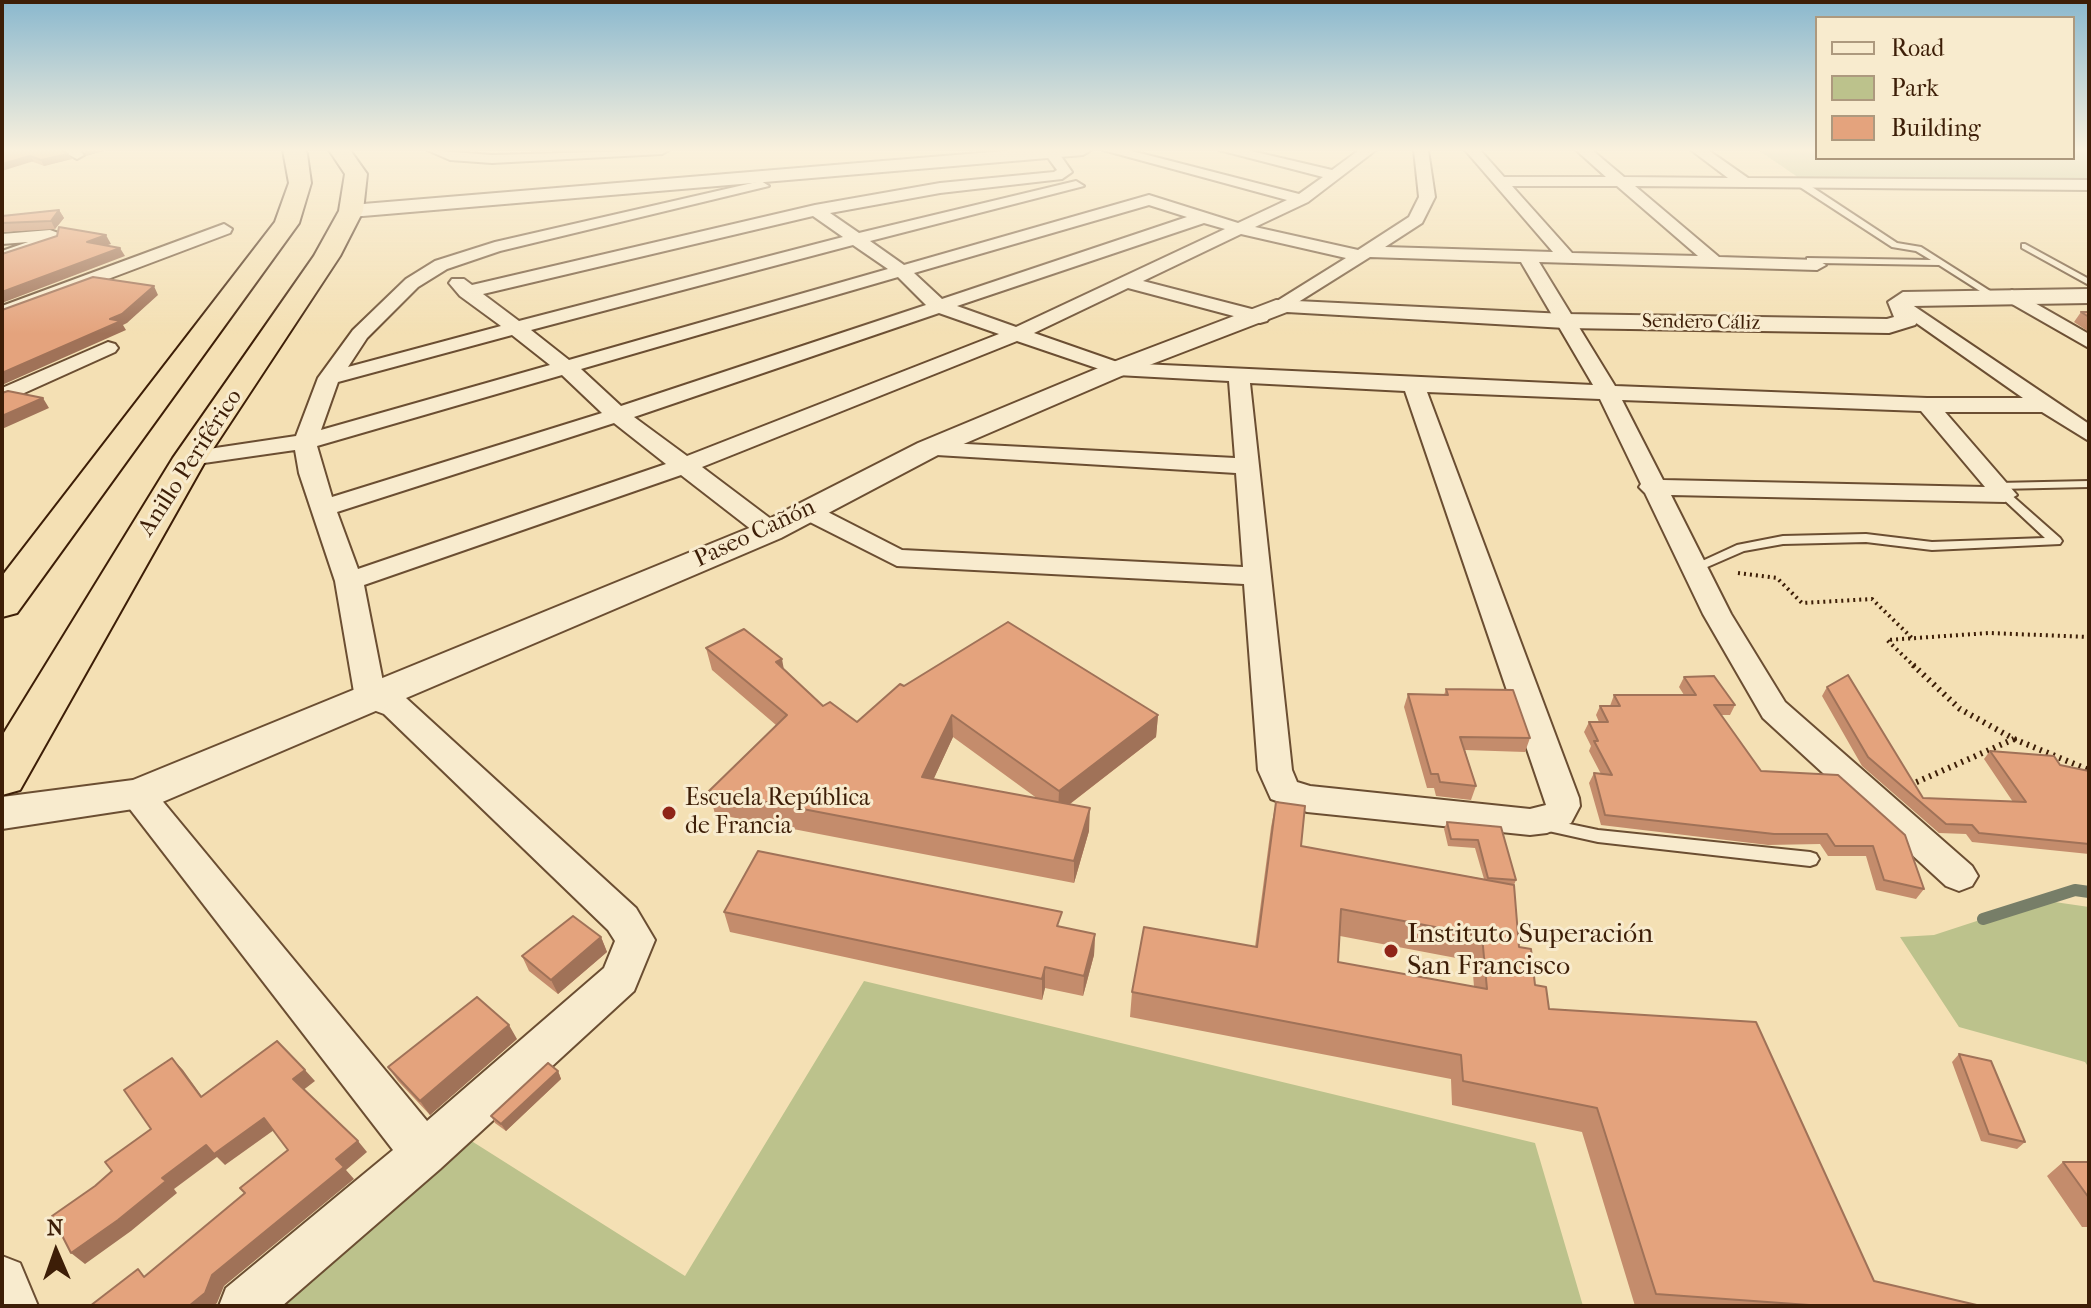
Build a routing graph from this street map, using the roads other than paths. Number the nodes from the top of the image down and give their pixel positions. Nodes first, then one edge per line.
1 (291, 211) edge
2 (351, 211) edge
3 (652, 211) edge
4 (811, 211) edge
5 (816, 211) edge
6 (980, 211) edge
7 (1111, 211) edge
8 (1185, 211) edge
9 (1278, 211) edge
10 (1420, 211) edge
11 (1526, 211) edge
12 (1654, 211) edge
13 (1843, 211) edge
14 (976, 212) junction
15 (1204, 217) junction
16 (224, 229) dead end
17 (1241, 229) junction
18 (1020, 237) junction
19 (2, 239) edge
20 (856, 240) junction
21 (2025, 246) dead end
22 (1366, 254) junction
23 (2, 257) edge
24 (1528, 259) junction
25 (1569, 260) junction
26 (1068, 262) junction
27 (1716, 263) junction
28 (1940, 263) junction
29 (441, 265) junction
30 (1817, 265) joint
31 (902, 271) junction
32 (2089, 282) edge
33 (1130, 283) junction
34 (467, 292) junction
35 (2003, 296) junction
36 (2089, 296) edge
37 (1899, 302) junction
38 (938, 306) junction
39 (1272, 311) junction
40 (2, 313) edge
41 (1565, 321) junction
42 (513, 328) junction
43 (1014, 335) junction
44 (2089, 342) edge
45 (108, 348) dead end
46 (567, 368) junction
47 (252, 369) junction
48 (1117, 369) junction
49 (174, 376) junction
50 (1239, 376) junction
51 (329, 378) junction
52 (1414, 385) junction
53 (1607, 391) junction
54 (2, 396) edge
55 (1927, 405) junction
56 (2047, 405) junction
57 (617, 415) junction
58 (2089, 434) edge
59 (305, 442) junction
60 (928, 449) junction
61 (190, 458) junction
62 (684, 466) junction
63 (1249, 466) junction
64 (2089, 484) edge
65 (1651, 487) junction
66 (2002, 491) junction
67 (326, 507) junction
68 (807, 511) junction
69 (770, 531) junction
70 (1693, 568) junction
71 (1257, 576) junction
72 (349, 581) junction
73 (2, 604) edge
74 (371, 698) junction
75 (2, 777) edge
76 (138, 795) junction
77 (2, 813) edge
78 (1530, 822) junction
79 (1810, 859) dead end
80 (1959, 876) dead end
81 (424, 1153) junction
82 (2, 1281) edge
83 (13, 1306) edge
84 (244, 1306) edge

1 - 49 highway
2 - 47 highway, Anillo Periférico
3 - 29 street
4 - 34 street
5 - 20 street
6 - 14 street
7 - 18 street
8 - 15 street
9 - 17 street
10 - 22 street, Paseo Cañón
11 - 25 street
12 - 27 street
13 - 28 lane
14 - 18 street
14 - 20 street
15 - 17 street
15 - 26 street
16 - 40 street
17 - 22 street
17 - 33 street
18 - 26 street
18 - 31 street
19 - 23 street
20 - 31 street
20 - 42 street
21 - 32 lane
22 - 24 street
22 - 39 street, Paseo Cañón
24 - 25 street
24 - 41 street
25 - 27 street
26 - 33 street
26 - 38 street
27 - 30 street
28 - 30 lane
28 - 35 lane
29 - 34 street
29 - 51 street
31 - 38 street
31 - 46 street
33 - 39 street
33 - 43 street
34 - 42 street
35 - 36 street
35 - 37 street
35 - 44 street
37 - 41 street, Sendero Cáliz
37 - 56 street
38 - 43 street
38 - 57 street
39 - 41 street, Sendero Cáliz
39 - 48 street, Paseo Cañón
41 - 53 street
42 - 46 street
42 - 51 street
43 - 48 street
43 - 62 street
45 - 54 street
46 - 57 street
46 - 59 street
47 - 49 highway
47 - 61 highway, Anillo Periférico
48 - 50 street
48 - 60 street, Paseo Cañón
49 - 73 highway
50 - 52 street
50 - 63 street
51 - 59 street
52 - 53 street
52 - 78 street
53 - 55 street
53 - 65 street
55 - 56 street
55 - 66 street
56 - 58 street
57 - 62 street
57 - 67 street
59 - 61 street
59 - 67 street
60 - 63 street
60 - 68 street, Paseo Cañón
61 - 75 highway, Anillo Periférico
62 - 69 street
62 - 72 street
63 - 71 street
64 - 66 lane
65 - 66 street
65 - 70 street
66 - 70 lane
67 - 72 street
68 - 69 street, Paseo Cañón
68 - 71 street
69 - 74 street, Paseo Cañón
70 - 80 street
71 - 78 street
72 - 74 street
74 - 76 street, Paseo Cañón
74 - 81 street
76 - 77 street, Paseo Cañón
76 - 81 street
78 - 79 lane
81 - 84 street
82 - 83 street

